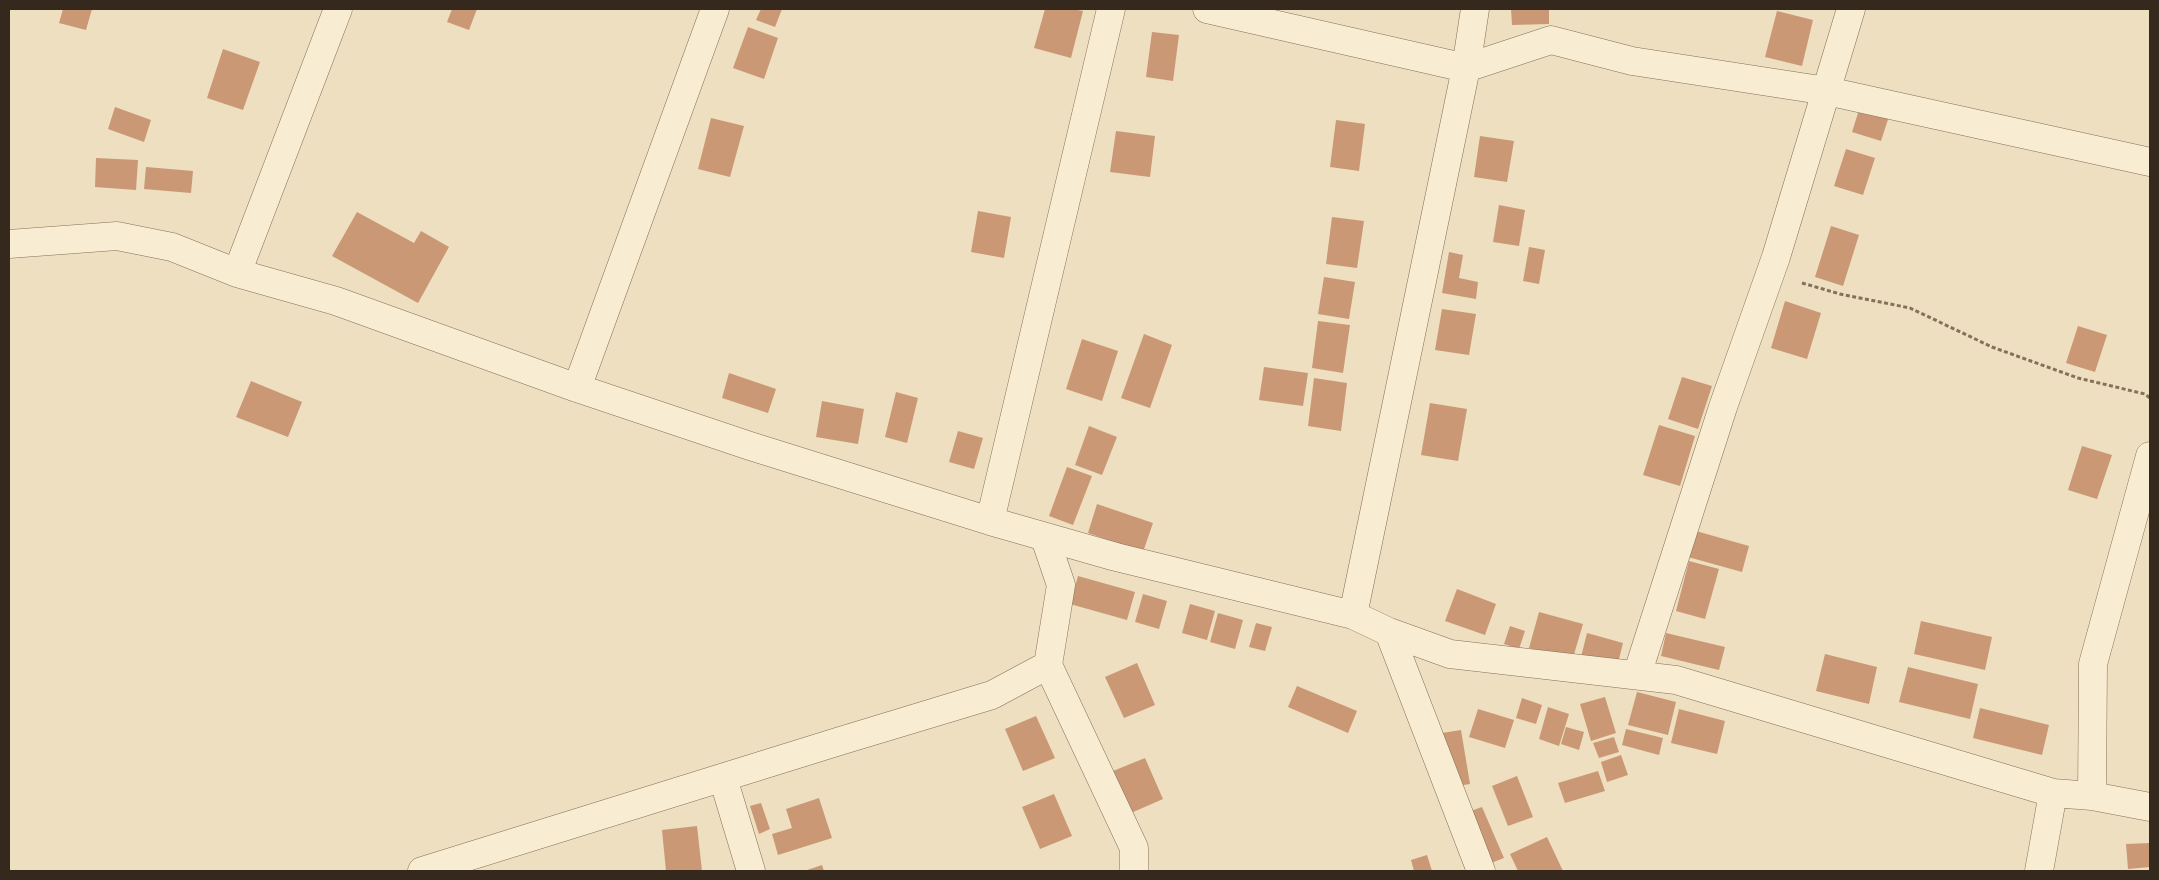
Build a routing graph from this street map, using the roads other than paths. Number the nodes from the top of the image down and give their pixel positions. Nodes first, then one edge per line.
1 (338, 9) edge
2 (716, 9) edge
3 (1111, 9) edge
4 (1207, 9) edge
5 (1475, 9) edge
6 (1851, 9) edge
7 (1466, 68) junction
8 (1828, 91) junction
9 (2150, 162) edge
10 (9, 244) edge
11 (237, 273) junction
12 (577, 388) junction
13 (2150, 456) edge
14 (990, 521) junction
15 (1046, 538) junction
16 (1353, 615) junction
17 (1389, 632) junction
18 (1048, 665) junction
19 (1637, 675) junction
20 (722, 778) junction
21 (2053, 793) junction
22 (2092, 796) junction
23 (2150, 807) edge
24 (422, 871) edge
25 (751, 871) edge
26 (1134, 871) edge
27 (1481, 871) edge
28 (2039, 871) edge

1 - 11 street
2 - 12 street
3 - 14 street
4 - 7 street
5 - 7 street
6 - 8 street
7 - 8 street
7 - 16 street
8 - 9 street
8 - 19 street
10 - 11 street
11 - 12 street
12 - 14 street
13 - 22 street
14 - 15 street
15 - 16 street
15 - 18 street
16 - 17 street
17 - 19 street
17 - 27 street
18 - 20 street
18 - 26 street
19 - 21 street
20 - 24 street
20 - 25 street
21 - 22 street
21 - 28 street
22 - 23 street

